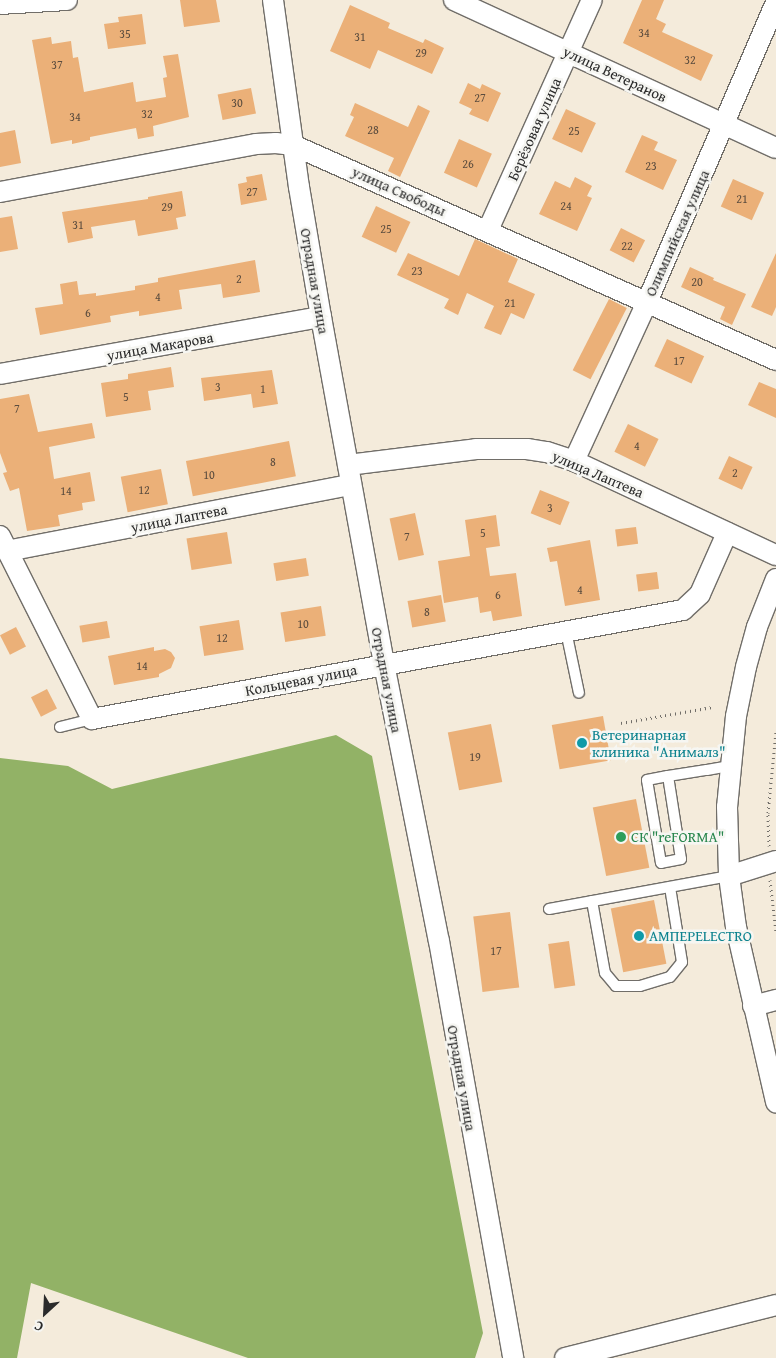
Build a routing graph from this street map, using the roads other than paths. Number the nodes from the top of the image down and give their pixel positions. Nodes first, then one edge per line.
1 (67, 0) edge
2 (273, 0) edge
3 (454, 0) edge
4 (592, 0) edge
5 (776, 3) edge
6 (0, 4) edge
7 (568, 52) junction
8 (725, 124) junction
9 (293, 145) junction
10 (776, 148) edge
11 (0, 192) edge
12 (488, 230) junction
13 (648, 302) junction
14 (321, 317) junction
15 (776, 360) edge
16 (0, 374) edge
17 (574, 461) junction
18 (348, 465) junction
19 (351, 485) junction
20 (726, 533) junction
21 (4, 543) edge
22 (776, 555) edge
23 (776, 579) edge
24 (770, 608) edge
25 (566, 631) junction
26 (384, 664) junction
27 (579, 693) dead end
28 (92, 719) junction
29 (60, 727) dead end
30 (729, 766) junction
31 (668, 776) junction
32 (773, 862) edge
33 (729, 876) junction
34 (670, 887) junction
35 (592, 901) junction
36 (549, 909) dead end
37 (776, 1000) edge
38 (753, 1006) junction
39 (776, 1102) edge
40 (776, 1305) edge
41 (513, 1358) edge
42 (565, 1358) edge

1 - 6 street
2 - 9 street, Отрадная улица
3 - 7 street, улица Ветеранов
4 - 7 street, Берёзовая улица
5 - 8 street, Олимпийская улица
7 - 8 street, улица Ветеранов
7 - 12 street, Берёзовая улица
8 - 10 street, улица Ветеранов
8 - 13 street, Олимпийская улица
9 - 11 street, улица Свободы
9 - 12 street, улица Свободы
9 - 14 street, Отрадная улица
12 - 13 street, улица Свободы
13 - 15 street, улица Свободы
13 - 17 street, Олимпийская улица
14 - 16 street, улица Макарова
14 - 18 street, Отрадная улица
17 - 18 street, улица Лаптева
17 - 20 street, улица Лаптева
18 - 19 street, Отрадная улица
19 - 21 street, улица Лаптева
19 - 26 street, Отрадная улица
20 - 22 street, улица Лаптева
20 - 25 street, Кольцевая улица
21 - 28 street
23 - 24 street
24 - 30 street
25 - 26 street, Кольцевая улица
25 - 27 lane
26 - 28 street, Кольцевая улица
26 - 41 street, Отрадная улица
28 - 29 lane
30 - 31 lane
30 - 33 street
31 - 31 lane
32 - 33 street
33 - 34 lane
33 - 38 street
34 - 35 lane
34 - 35 lane
35 - 36 lane
37 - 38 street
38 - 39 street
40 - 42 street

